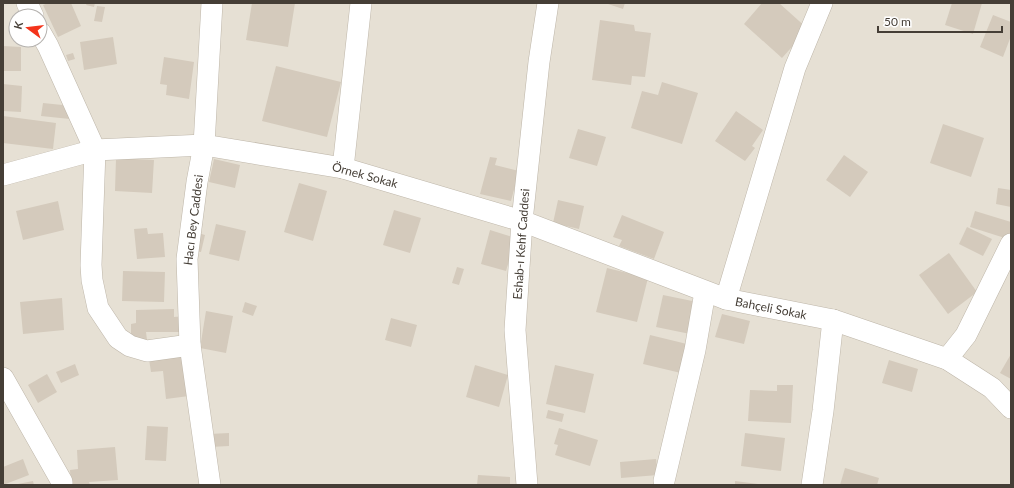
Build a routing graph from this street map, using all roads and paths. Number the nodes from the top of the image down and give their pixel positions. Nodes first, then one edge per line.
1 (212, 3) edge
2 (361, 3) edge
3 (548, 3) edge
4 (822, 3) edge
5 (48, 47) edge
6 (204, 145) junction
7 (95, 150) junction
8 (343, 168) junction
9 (3, 175) edge
10 (522, 221) junction
11 (1011, 244) edge
12 (705, 292) junction
13 (726, 299) junction
14 (833, 320) junction
15 (190, 346) junction
16 (947, 359) junction
17 (3, 378) edge
18 (1011, 408) edge
19 (664, 481) dead end
20 (62, 485) edge
21 (210, 485) edge
22 (527, 485) edge
23 (812, 485) edge

1 - 6 street, Hacı Bey Caddesi
2 - 8 street
3 - 10 street, Eshab-ı Kehf Caddesi
4 - 13 street
5 - 7 street
6 - 7 street, Örnek Sokak
6 - 8 street, Örnek Sokak
6 - 15 street, Hacı Bey Caddesi
7 - 9 street, Örnek Sokak
7 - 15 street
8 - 10 street, Örnek Sokak
10 - 12 street, Bahçeli Sokak
10 - 22 street, Eshab-ı Kehf Caddesi
11 - 16 street
12 - 13 street, Bahçeli Sokak
12 - 19 street
13 - 14 street, Bahçeli Sokak
14 - 16 street, Bahçeli Sokak
14 - 23 street
15 - 21 street, Hacı Bey Caddesi
16 - 18 street, Bahçeli Sokak
17 - 20 street

